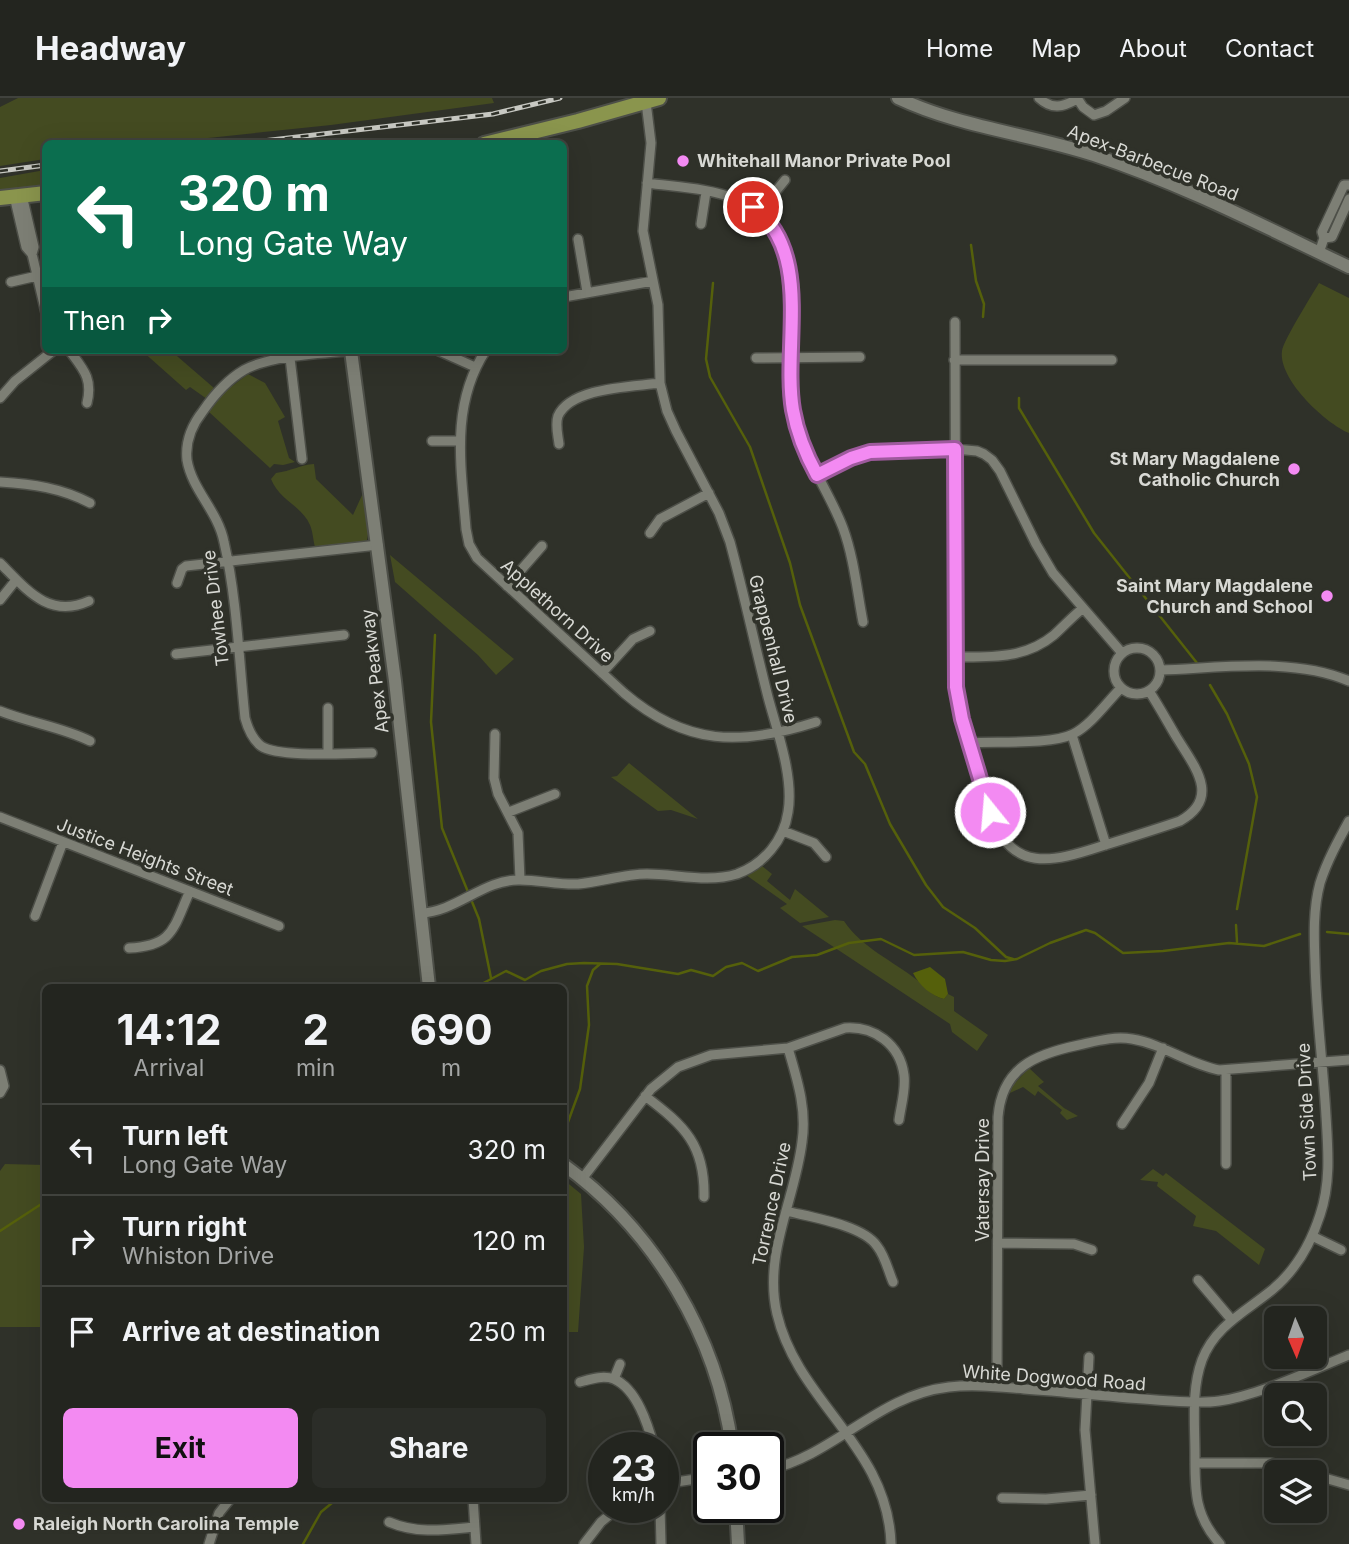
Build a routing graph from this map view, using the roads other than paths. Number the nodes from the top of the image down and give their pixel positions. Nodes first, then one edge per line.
1 (898, 98) edge
2 (1039, 98) edge
3 (1077, 98) edge
4 (1125, 98) edge
5 (652, 100) edge
6 (503, 140) edge
7 (785, 180) dead end
8 (647, 183) junction
9 (1349, 185) edge
10 (706, 192) junction
11 (42, 193) edge
12 (12, 197) edge
13 (1349, 200) edge
14 (759, 212) junction
15 (701, 224) dead end
16 (1324, 238) junction
17 (579, 239) dead end
18 (1319, 253) junction
19 (1349, 267) edge
20 (37, 276) junction
21 (653, 281) junction
22 (11, 282) dead end
23 (587, 292) junction
24 (567, 296) edge
25 (42, 297) edge
26 (955, 322) dead end
27 (49, 354) edge
28 (72, 354) edge
29 (325, 354) edge
30 (351, 354) edge
31 (446, 354) edge
32 (483, 354) edge
33 (860, 357) dead end
34 (290, 358) junction
35 (756, 358) dead end
36 (791, 358) junction
37 (954, 360) junction
38 (1112, 360) dead end
39 (475, 367) junction
40 (660, 383) junction
41 (0, 398) edge
42 (87, 403) dead end
43 (432, 441) dead end
44 (460, 441) junction
45 (559, 444) dead end
46 (955, 449) junction
47 (302, 459) dead end
48 (817, 475) junction
49 (0, 482) edge
50 (709, 493) junction
51 (90, 503) dead end
52 (650, 533) dead end
53 (378, 545) junction
54 (542, 546) dead end
55 (228, 562) junction
56 (0, 563) edge
57 (16, 580) junction
58 (177, 583) dead end
59 (507, 586) junction
60 (0, 600) edge
61 (89, 601) dead end
62 (1082, 609) junction
63 (863, 622) dead end
64 (650, 631) dead end
65 (344, 635) dead end
66 (237, 647) junction
67 (1122, 653) junction
68 (176, 654) dead end
69 (956, 657) junction
70 (1161, 670) junction
71 (602, 673) junction
72 (1349, 681) edge
73 (1121, 688) junction
74 (1149, 691) junction
75 (328, 708) dead end
76 (0, 711) edge
77 (816, 722) dead end
78 (777, 732) junction
79 (495, 734) dead end
80 (1072, 735) junction
81 (90, 741) dead end
82 (969, 743) junction
83 (328, 753) junction
84 (372, 754) dead end
85 (555, 794) dead end
86 (509, 812) junction
87 (0, 817) edge
88 (1349, 821) edge
89 (783, 831) junction
90 (63, 842) junction
91 (1106, 845) junction
92 (826, 857) dead end
93 (520, 880) junction
94 (190, 891) junction
95 (421, 913) junction
96 (35, 916) dead end
97 (279, 926) dead end
98 (129, 948) dead end
99 (429, 984) edge
100 (788, 1048) junction
101 (1163, 1048) junction
102 (1349, 1060) edge
103 (1322, 1063) junction
104 (0, 1070) edge
105 (1226, 1070) junction
106 (0, 1093) edge
107 (645, 1096) junction
108 (900, 1120) dead end
109 (1122, 1124) dead end
110 (1226, 1164) dead end
111 (567, 1167) edge
112 (582, 1179) junction
113 (704, 1197) dead end
114 (786, 1211) junction
115 (1312, 1236) junction
116 (998, 1243) junction
117 (1092, 1250) dead end
118 (1341, 1250) dead end
119 (1198, 1279) dead end
120 (892, 1282) dead end
121 (1231, 1319) junction
122 (1349, 1355) edge
123 (1089, 1357) dead end
124 (620, 1364) dead end
125 (614, 1379) junction
126 (580, 1382) dead end
127 (997, 1387) junction
128 (1086, 1394) junction
129 (1195, 1403) junction
130 (648, 1432) edge
131 (729, 1432) edge
132 (847, 1433) junction
133 (1195, 1463) junction
134 (1264, 1464) edge
135 (784, 1465) edge
136 (1327, 1479) edge
137 (1349, 1485) edge
138 (1091, 1495) junction
139 (1002, 1498) dead end
140 (228, 1502) edge
141 (474, 1502) edge
142 (389, 1522) dead end
143 (600, 1523) edge
144 (660, 1523) edge
145 (737, 1523) edge
146 (474, 1527) junction
147 (1215, 1543) edge
148 (209, 1544) edge
149 (475, 1544) edge
150 (584, 1544) edge
151 (661, 1544) edge
152 (738, 1544) edge
153 (891, 1544) edge
154 (1095, 1544) edge

1 - 18 main road, Apex-Barbecue Road
2 - 3 street
3 - 4 street
5 - 6 main road
5 - 8 street, Grappenhall Drive
7 - 14 street
8 - 10 street
8 - 21 street, Grappenhall Drive
9 - 16 street
10 - 14 street
10 - 15 street
11 - 12 main road
12 - 20 street
13 - 16 street
14 - 36 street
16 - 18 street
17 - 23 street
18 - 19 main road, Apex-Barbecue Road
20 - 22 street
20 - 25 street
21 - 23 street
21 - 40 street, Grappenhall Drive
23 - 24 street
26 - 37 street
27 - 41 street
28 - 42 street
29 - 34 street, Towhee Drive
30 - 53 main road, Apex Peakway
31 - 39 street
32 - 39 street, Applethorn Drive
33 - 36 street
34 - 47 street
34 - 55 street, Towhee Drive
35 - 36 street
36 - 48 street
37 - 38 street
37 - 46 street
39 - 44 street, Applethorn Drive
40 - 45 street
40 - 50 street, Grappenhall Drive
43 - 44 street
44 - 59 street, Applethorn Drive
46 - 48 street
46 - 62 street
46 - 69 street
48 - 63 street
49 - 51 street
50 - 52 street
50 - 78 street, Grappenhall Drive
53 - 55 street
53 - 95 main road, Apex Peakway
54 - 59 street
55 - 58 street
55 - 66 street, Towhee Drive
56 - 57 street
57 - 60 street
57 - 61 street
59 - 71 street, Applethorn Drive
62 - 67 street
62 - 69 street
64 - 71 street
65 - 66 street
66 - 68 street
66 - 83 street, Towhee Drive
67 - 70 street
67 - 73 street
69 - 82 street
70 - 72 street
70 - 74 street
71 - 78 street, Applethorn Drive
73 - 74 street
73 - 80 street
74 - 91 street
75 - 83 street
76 - 81 street
77 - 78 street, Applethorn Drive
78 - 89 street, Grappenhall Drive
79 - 86 street
80 - 82 street
80 - 91 street
82 - 91 street
83 - 84 street, Towhee Drive
85 - 86 street
86 - 93 street
87 - 90 street, Justice Heights Street
88 - 103 street, Town Side Drive
89 - 92 street
89 - 93 street, Grappenhall Drive
90 - 94 street, Justice Heights Street
90 - 96 street
93 - 95 street, Grappenhall Drive
94 - 97 street, Justice Heights Street
94 - 98 street
95 - 99 main road, Apex Peakway
100 - 107 street
100 - 108 street
100 - 114 street, Torrence Drive
101 - 105 street, Vatersay Drive
101 - 109 street
101 - 116 street, Vatersay Drive
102 - 103 street, Vatersay Drive
103 - 105 street, Vatersay Drive
103 - 115 street, Town Side Drive
104 - 106 street
105 - 110 street
107 - 112 street
107 - 113 street
111 - 112 main road
112 - 131 main road
114 - 120 street
114 - 132 street, Torrence Drive
115 - 118 street
115 - 121 street, Town Side Drive
116 - 117 street
116 - 127 street, Vatersay Drive
119 - 121 street
121 - 129 street, Town Side Drive
122 - 129 street, White Dogwood Road
123 - 128 street
124 - 125 street
125 - 126 street
125 - 130 street
127 - 128 street, White Dogwood Road
127 - 132 street, White Dogwood Road
128 - 129 street, White Dogwood Road
128 - 138 street
129 - 133 street, Town Side Drive
132 - 135 street, White Dogwood Road
132 - 153 street, Torrence Drive
133 - 134 street
133 - 147 street, Town Side Drive
136 - 137 street
138 - 139 street
138 - 154 street
140 - 148 street
141 - 146 street
142 - 146 street
143 - 150 street
144 - 151 street
145 - 152 main road
146 - 149 street

